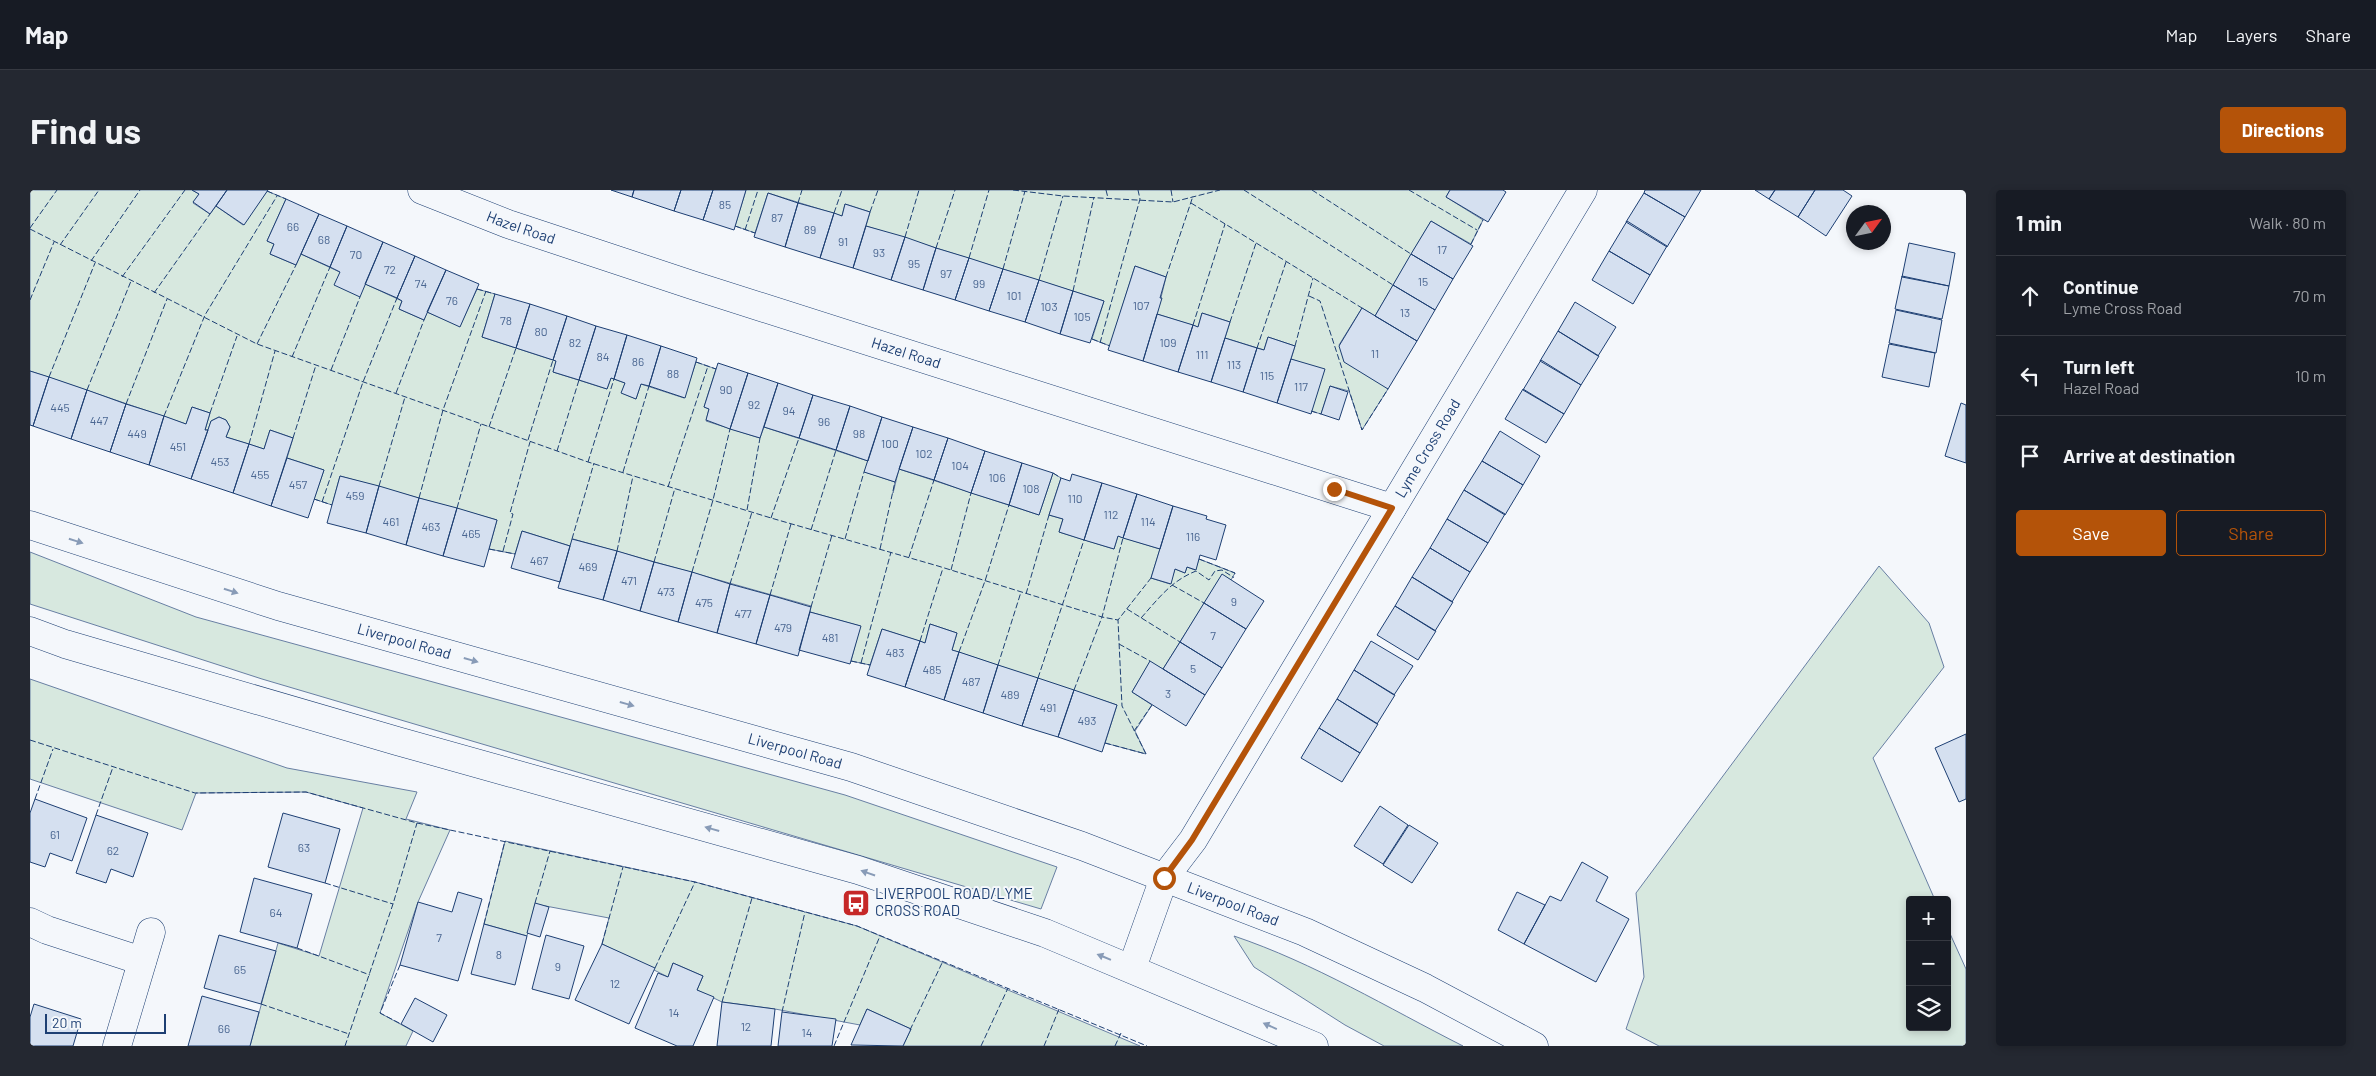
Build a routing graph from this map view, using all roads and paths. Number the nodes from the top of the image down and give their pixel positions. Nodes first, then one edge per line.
1 (422, 190) edge
2 (1582, 190) edge
3 (1392, 508) junction
4 (30, 524) edge
5 (30, 631) edge
6 (1164, 878) junction
7 (30, 922) edge
8 (151, 932) dead end
9 (142, 961) junction
10 (1132, 968) junction
11 (117, 1046) edge
12 (1314, 1046) edge
13 (1534, 1046) edge

1 - 3 main road, Hazel Road
2 - 3 main road, Lyme Cross Road
3 - 6 main road, Lyme Cross Road
4 -> 6 main road, Liverpool Road
10 -> 5 main road
6 - 10 main road, Lyme Cross Road
6 - 13 main road, Liverpool Road
7 - 9 main road
8 - 9 main road
9 - 11 main road
12 -> 10 main road

